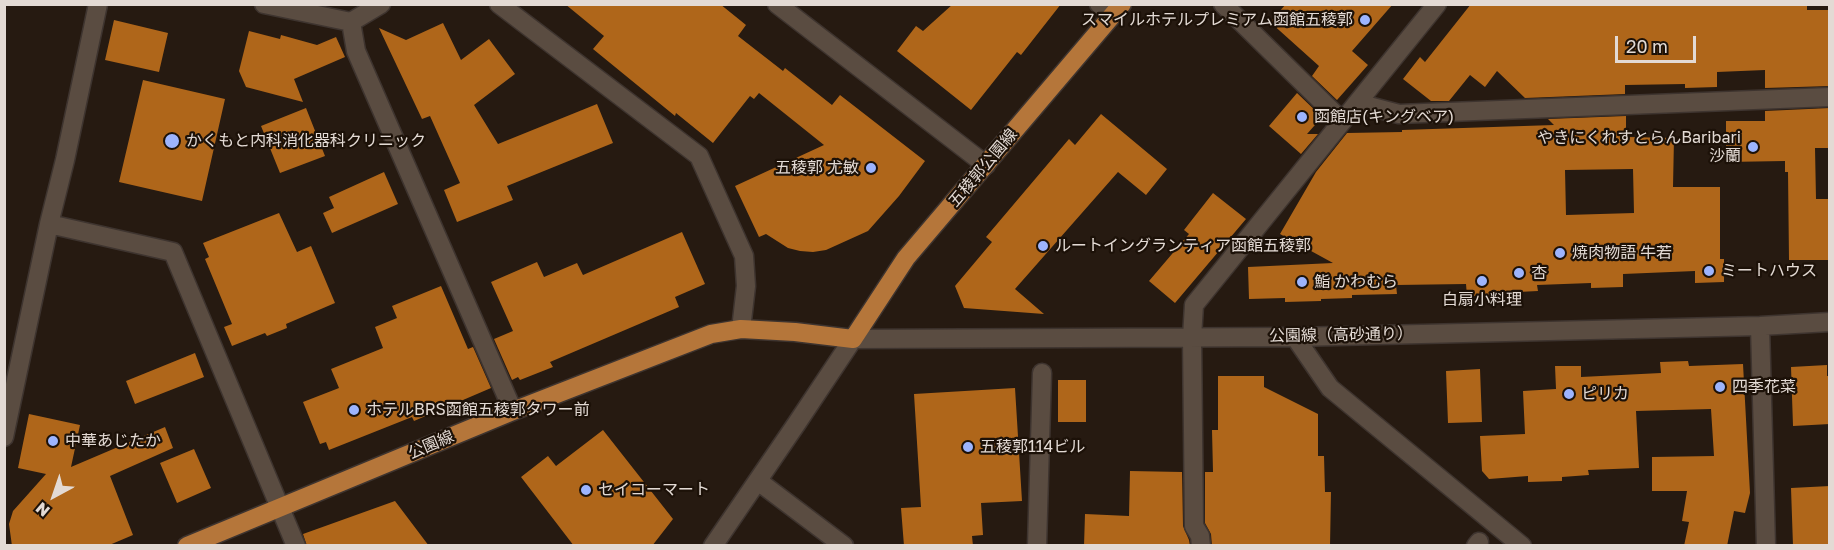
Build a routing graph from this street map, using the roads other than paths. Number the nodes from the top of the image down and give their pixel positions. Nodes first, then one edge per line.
1 (98, 4) edge
2 (264, 4) edge
3 (381, 4) edge
4 (499, 4) edge
5 (777, 4) edge
6 (1224, 4) edge
7 (1437, 4) edge
8 (1111, 8) edge
9 (351, 22) junction
10 (1830, 98) edge
11 (1357, 103) junction
12 (1342, 121) junction
13 (986, 165) junction
14 (49, 224) junction
15 (1830, 322) edge
16 (1760, 326) junction
17 (741, 329) junction
18 (1192, 337) junction
19 (1295, 337) junction
20 (853, 339) junction
21 (1042, 373) dead end
22 (513, 411) junction
23 (4, 437) edge
24 (758, 481) junction
25 (281, 508) junction
26 (187, 546) edge
27 (296, 546) edge
28 (713, 546) edge
29 (844, 546) edge
30 (1037, 546) edge
31 (1201, 546) edge
32 (1522, 546) edge
33 (1766, 546) edge

1 - 14 street
2 - 9 street
3 - 9 street
4 - 17 street
5 - 13 street
6 - 12 street
7 - 11 street
8 - 13 main road, 五稜郭公園線
9 - 22 street
10 - 11 street
11 - 12 street
12 - 18 street
13 - 20 main road, 五稜郭公園線
14 - 23 street
14 - 25 street
15 - 16 street, 公園線（高砂通り）
16 - 19 street, 公園線（高砂通り）
16 - 33 street
17 - 20 main road, 公園線
17 - 22 main road, 公園線
18 - 19 street, 公園線（高砂通り）
18 - 20 street, 公園線（高砂通り）
18 - 31 street
19 - 32 street
20 - 24 street
21 - 30 street
22 - 25 main road, 公園線
24 - 28 street
24 - 29 street
25 - 26 main road, 公園線
25 - 27 street

